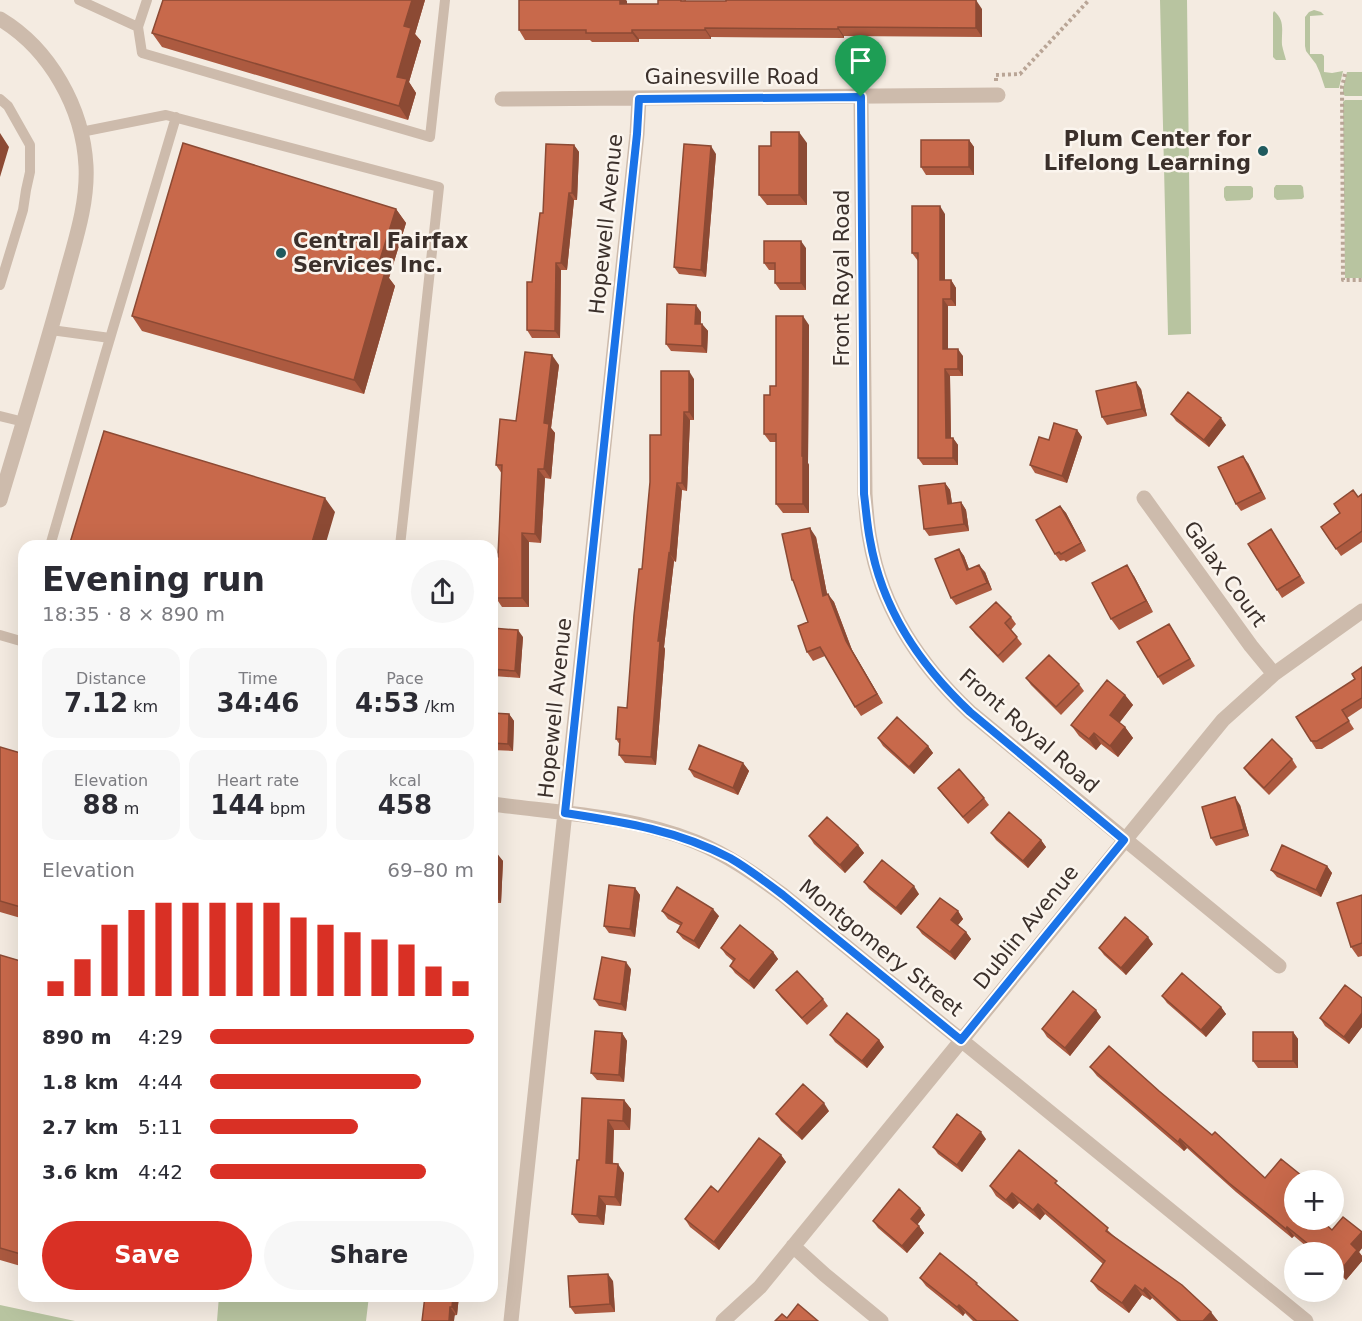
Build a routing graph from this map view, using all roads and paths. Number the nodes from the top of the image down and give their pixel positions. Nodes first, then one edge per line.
1 (79, 0) edge
2 (147, 0) edge
3 (445, 0) edge
4 (1089, 0) edge
5 (0, 19) edge
6 (138, 27) junction
7 (1345, 74) dead end
8 (998, 95) joint
9 (861, 97) junction
10 (0, 99) edge
11 (502, 99) dead end
12 (639, 99) junction
13 (176, 117) junction
14 (81, 132) junction
15 (1362, 280) edge
16 (0, 285) edge
17 (51, 330) junction
18 (110, 338) junction
19 (0, 416) edge
20 (24, 422) junction
21 (1144, 498) dead end
22 (0, 500) edge
23 (52, 540) edge
24 (401, 540) edge
25 (1362, 611) edge
26 (0, 635) edge
27 (18, 639) edge
28 (1274, 674) junction
29 (498, 805) edge
30 (565, 813) junction
31 (1124, 840) junction
32 (1279, 966) dead end
33 (961, 1040) junction
34 (793, 1246) junction
35 (511, 1321) edge
36 (723, 1321) edge
37 (882, 1321) edge
38 (1306, 1321) edge

1 - 6 lane
2 - 6 lane
3 - 6 lane
4 - 8 path
5 - 14 street
7 - 15 path
8 - 9 street, Gainesville Road
9 - 12 street, Gainesville Road
9 - 31 street, Front Royal Road
10 - 16 lane
11 - 12 street, Gainesville Road
12 - 30 street, Hopewell Avenue
13 - 14 lane
13 - 18 lane
13 - 24 lane
14 - 17 street
17 - 18 lane
17 - 20 street
18 - 23 lane
19 - 20 lane
20 - 22 street
21 - 28 street, Galax Court
25 - 28 street, Dublin Avenue
26 - 27 lane
28 - 31 street, Dublin Avenue
29 - 30 street, Montgomery Street
30 - 33 street, Montgomery Street
30 - 35 street, Hopewell Avenue
31 - 32 street, Front Royal Road
31 - 33 street, Dublin Avenue
33 - 34 street, Dublin Avenue
33 - 38 street, Montgomery Street
34 - 36 street, Dublin Avenue
34 - 37 street

